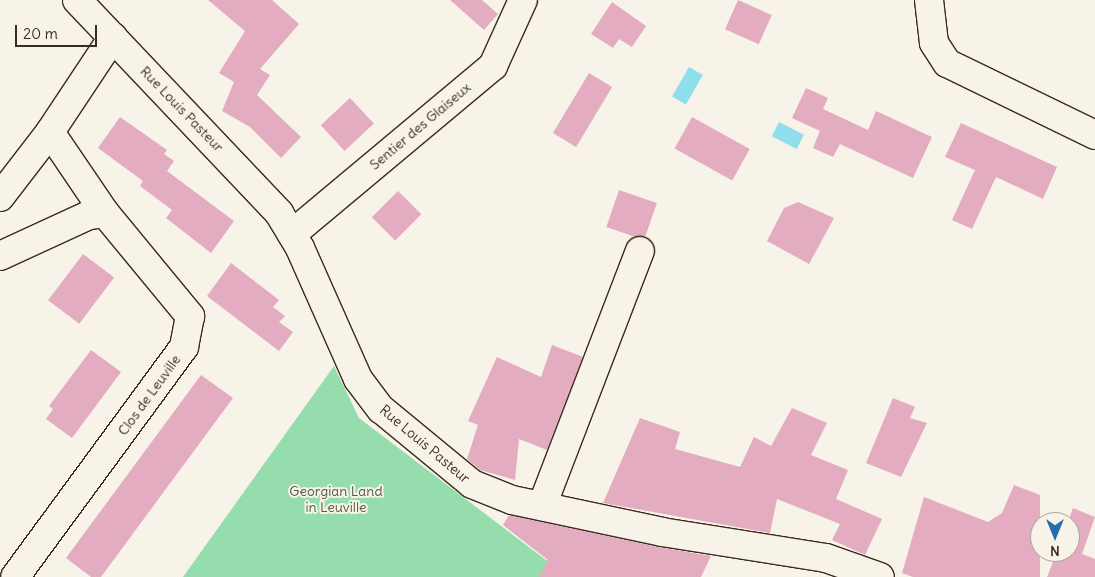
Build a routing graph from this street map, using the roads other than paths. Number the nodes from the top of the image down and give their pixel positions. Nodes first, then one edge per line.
1 (77, 0) edge
2 (523, 0) edge
3 (929, 0) edge
4 (113, 37) junction
5 (50, 132) junction
6 (1095, 135) edge
7 (0, 197) edge
8 (105, 213) junction
9 (292, 234) junction
10 (640, 251) dead end
11 (0, 256) edge
12 (542, 506) junction
13 (15, 577) edge
14 (880, 577) edge

1 - 4 street, Rue Louis Pasteur
2 - 9 street, Sentier des Glaiseux
3 - 6 street
4 - 5 street
4 - 9 street, Rue Louis Pasteur
5 - 7 street
5 - 8 street, Clos de Leuville
8 - 11 street
8 - 13 street, Clos de Leuville
9 - 12 street, Rue Louis Pasteur
10 - 12 street
12 - 14 street, Rue Louis Pasteur

